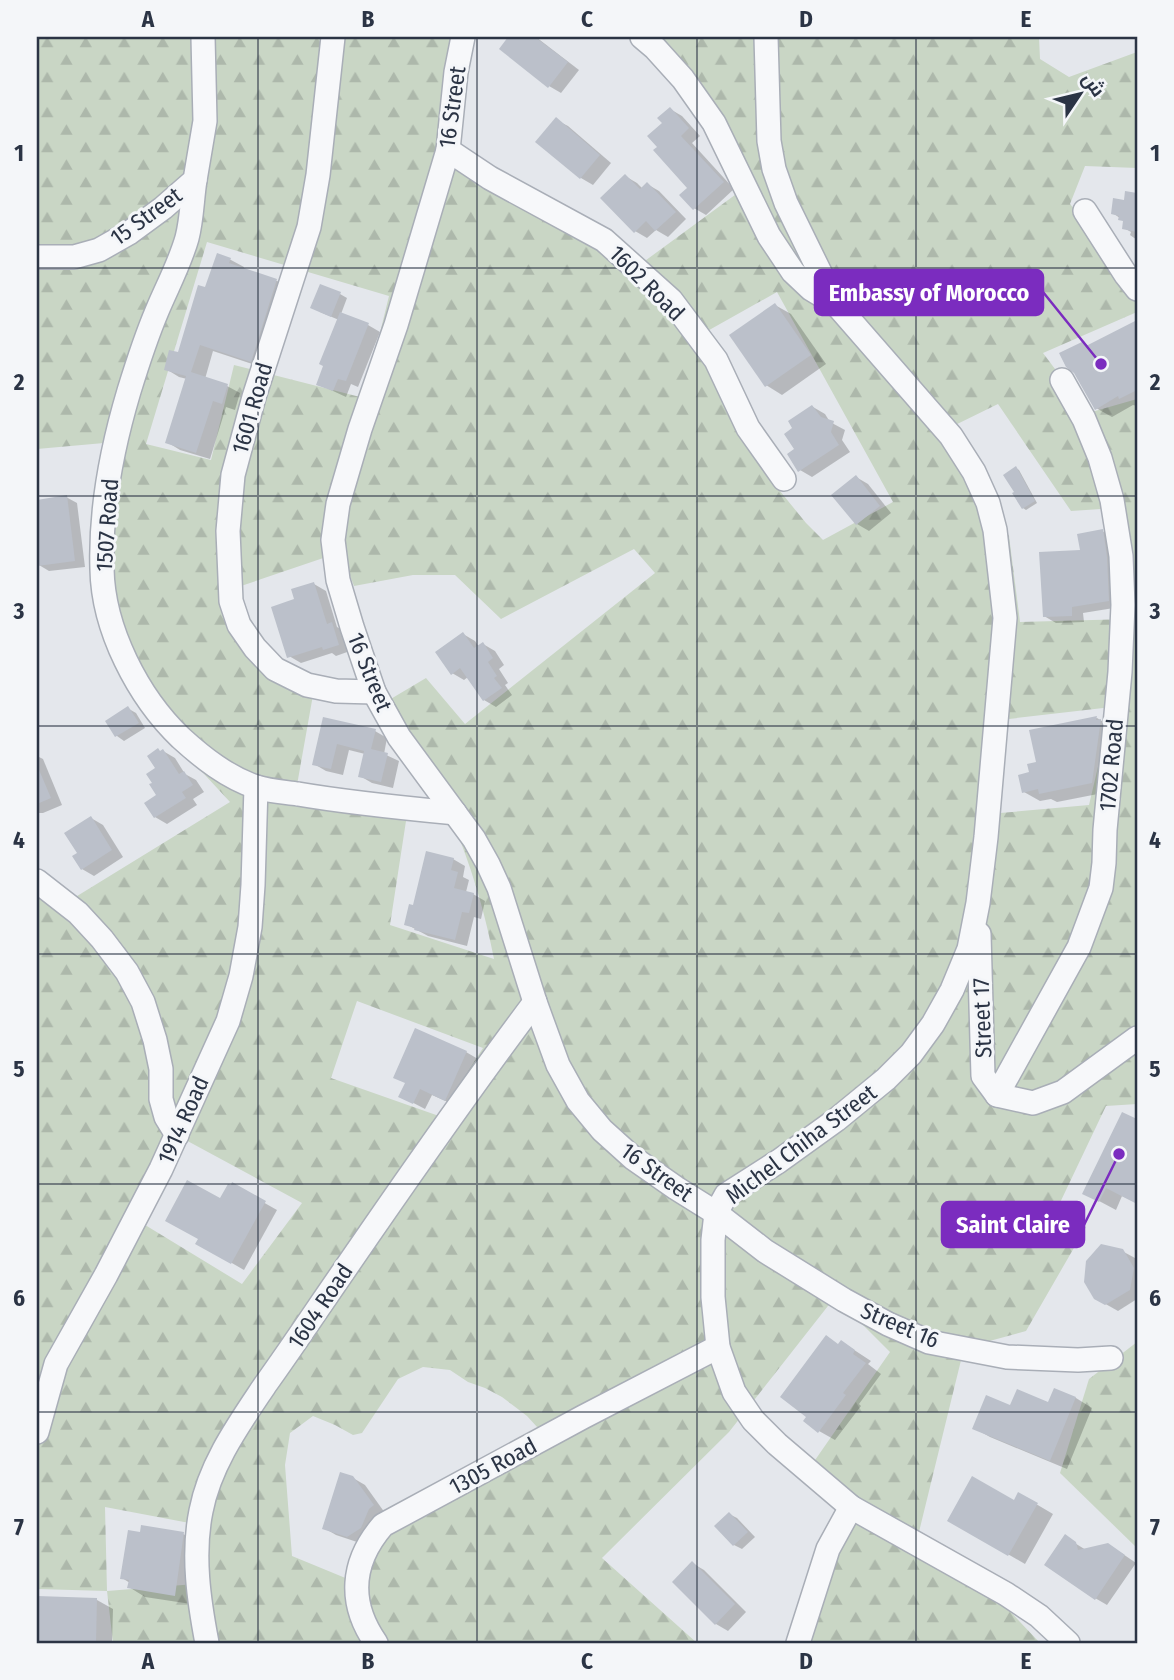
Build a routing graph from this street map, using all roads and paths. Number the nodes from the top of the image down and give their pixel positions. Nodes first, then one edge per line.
1 (203, 37) edge
2 (333, 37) edge
3 (463, 37) edge
4 (642, 37) edge
5 (766, 37) edge
6 (448, 150) junction
7 (195, 180) junction
8 (1085, 211) dead end
9 (37, 257) edge
10 (1137, 289) edge
11 (835, 303) junction
12 (1062, 380) dead end
13 (784, 480) dead end
14 (374, 692) junction
15 (256, 787) junction
16 (455, 813) junction
17 (37, 881) edge
18 (978, 904) junction
19 (535, 1002) junction
20 (1137, 1038) edge
21 (997, 1095) junction
22 (177, 1135) junction
23 (716, 1213) junction
24 (718, 1347) junction
25 (1111, 1358) dead end
26 (37, 1433) edge
27 (851, 1507) junction
28 (207, 1643) edge
29 (376, 1643) edge
30 (798, 1643) edge
31 (1068, 1643) edge

1 - 7 street, 15 Street
2 - 14 street, 1601 Road
3 - 6 street, 16 Street
4 - 11 street
5 - 11 street
6 - 13 street, 1602 Road
6 - 14 street, 16 Street
7 - 9 street, 15 Street
7 - 15 street, 1507 Road
8 - 10 street
11 - 18 street, Michel Chiha Street
12 - 21 street, 1702 Road
14 - 16 street, 16 Street
15 - 16 street, 1507 Road
15 - 22 street, 1914 Road
16 - 19 street, 16 Street
17 - 22 street
18 - 21 street, Street 17
18 - 23 street, Michel Chiha Street
19 - 23 street, 16 Street
19 - 28 street, 1604 Road
20 - 21 street
22 - 26 street, 1914 Road
23 - 24 street, Michel Chiha Street
23 - 25 street, Street 16
24 - 27 street, Michel Chiha Street
24 - 29 street, 1305 Road
27 - 30 street
27 - 31 street, Michel Chiha Street

